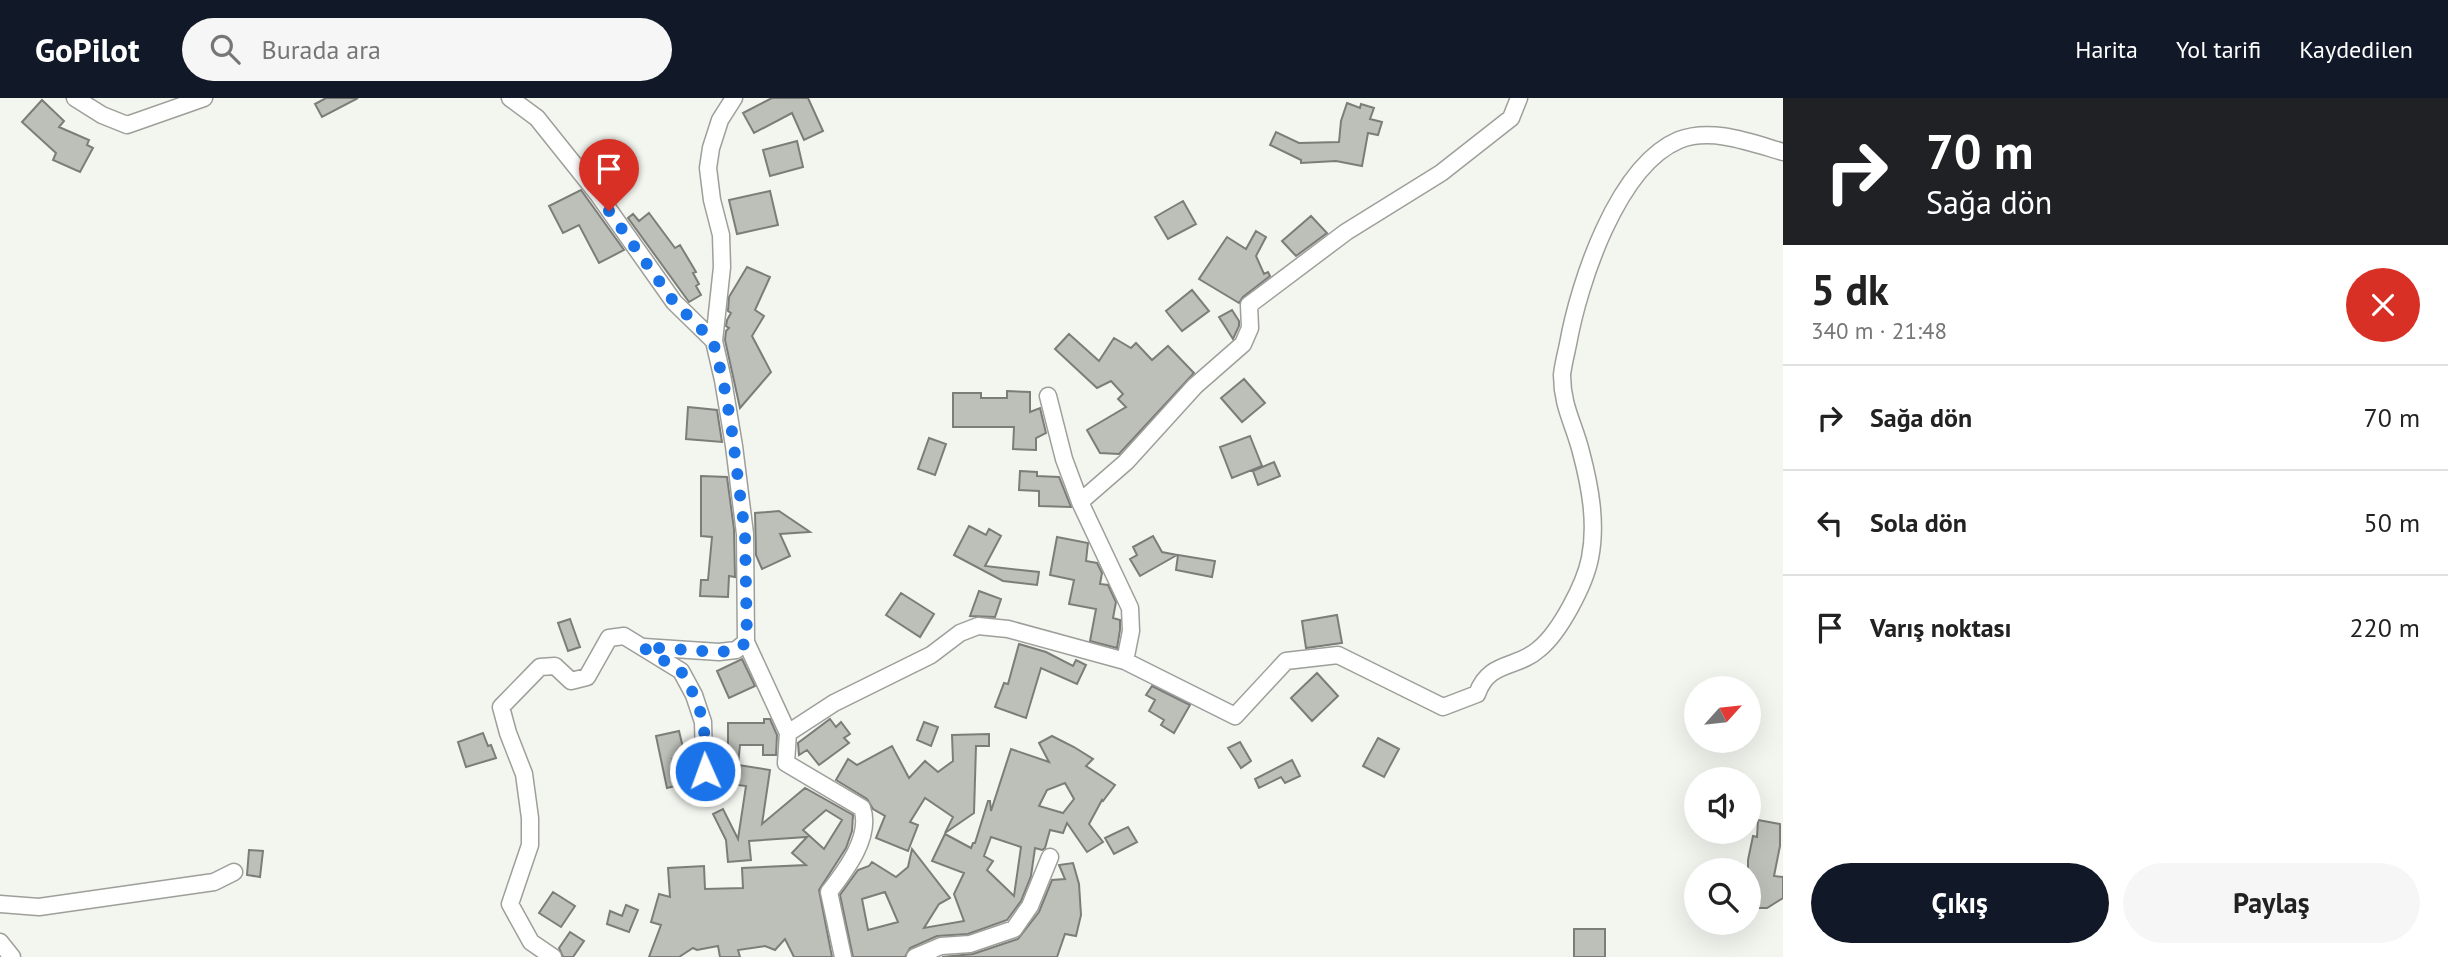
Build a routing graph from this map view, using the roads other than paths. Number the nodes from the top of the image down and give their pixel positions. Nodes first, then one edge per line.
1 (75, 98) edge
2 (204, 98) edge
3 (510, 98) edge
4 (734, 98) edge
5 (1519, 98) edge
6 (1783, 152) edge
7 (713, 341) junction
8 (1048, 396) dead end
9 (1080, 502) junction
10 (747, 642) junction
11 (642, 647) junction
12 (1125, 661) junction
13 (788, 733) junction
14 (705, 796) dead end
15 (1050, 857) dead end
16 (234, 872) dead end
17 (0, 904) edge
18 (0, 943) edge
19 (12, 957) edge
20 (552, 957) edge
21 (843, 957) edge
22 (915, 957) edge

1 - 2 street
3 - 7 street
4 - 7 street
5 - 9 street
6 - 12 street
7 - 10 street
8 - 9 street
9 - 12 street
10 - 11 street
10 - 13 street
11 - 14 street
11 - 20 street
12 - 13 street
13 - 21 street
15 - 22 street
16 - 17 street
18 - 19 street

